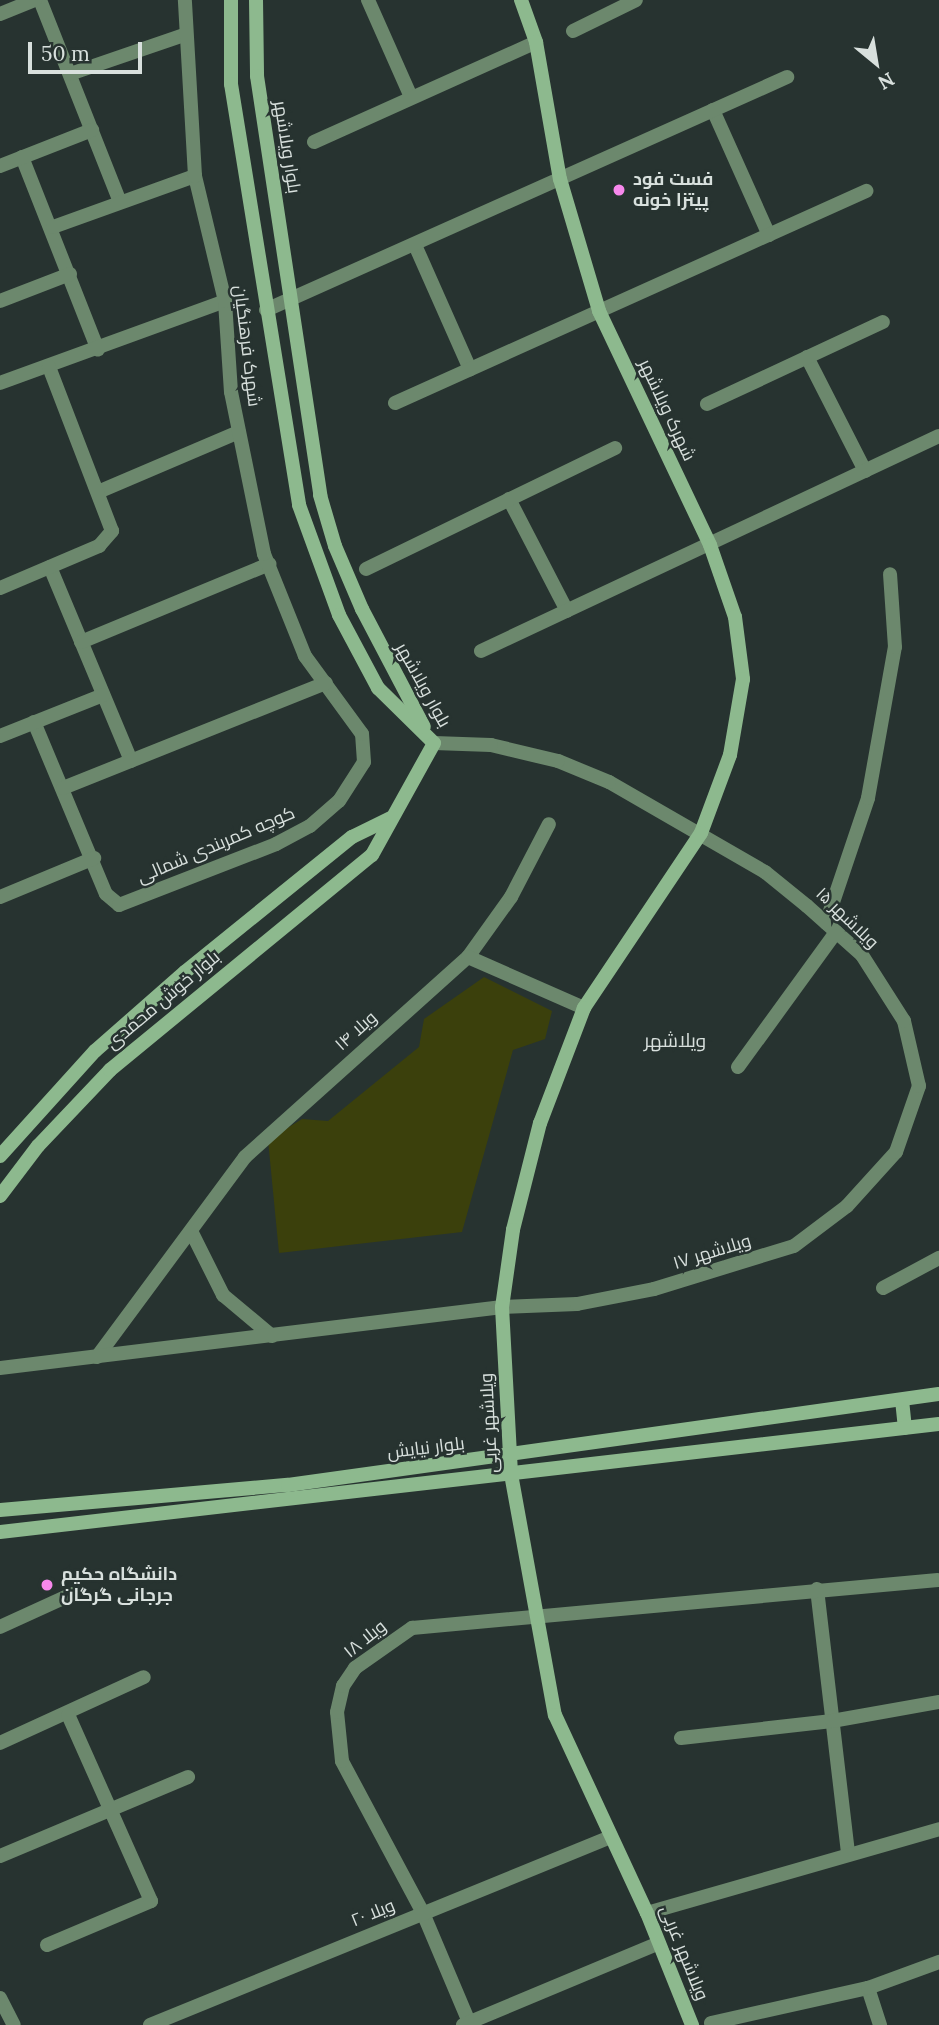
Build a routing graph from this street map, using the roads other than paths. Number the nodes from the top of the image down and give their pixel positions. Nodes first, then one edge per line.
1 (35, 0) edge
2 (40, 0) edge
3 (185, 0) edge
4 (231, 0) edge
5 (256, 0) edge
6 (368, 0) edge
7 (521, 0) edge
8 (636, 0) edge
9 (0, 14) edge
10 (573, 32) dead end
11 (184, 35) junction
12 (536, 41) junction
13 (70, 74) junction
14 (787, 77) dead end
15 (411, 97) junction
16 (713, 110) junction
17 (92, 130) junction
18 (314, 142) dead end
19 (22, 157) junction
20 (0, 166) edge
21 (195, 176) junction
22 (560, 179) junction
23 (866, 191) dead end
24 (120, 202) junction
25 (53, 227) junction
26 (769, 235) junction
27 (415, 245) junction
28 (71, 274) junction
29 (291, 299) junction
30 (0, 301) edge
31 (225, 301) junction
32 (266, 310) junction
33 (599, 311) junction
34 (883, 322) dead end
35 (98, 350) junction
36 (807, 357) junction
37 (49, 367) junction
38 (470, 369) junction
39 (0, 383) edge
40 (395, 403) dead end
41 (707, 404) dead end
42 (239, 432) junction
43 (939, 436) edge
44 (614, 448) dead end
45 (864, 471) junction
46 (98, 492) junction
47 (509, 499) junction
48 (710, 545) junction
49 (268, 564) junction
50 (50, 567) junction
51 (366, 569) dead end
52 (890, 574) dead end
53 (0, 588) edge
54 (567, 611) junction
55 (81, 642) junction
56 (481, 651) dead end
57 (326, 683) junction
58 (103, 695) junction
59 (34, 722) junction
60 (0, 736) edge
61 (433, 743) junction
62 (131, 761) junction
63 (63, 788) junction
64 (391, 818) junction
65 (549, 824) dead end
66 (701, 832) junction
67 (94, 858) junction
68 (0, 897) edge
69 (831, 928) junction
70 (468, 957) junction
71 (198, 961) junction
72 (185, 972) junction
73 (215, 981) junction
74 (201, 993) junction
75 (584, 1008) junction
76 (738, 1067) dead end
77 (896, 1152) joint
78 (0, 1156) edge
79 (0, 1196) edge
80 (191, 1231) junction
81 (939, 1258) edge
82 (883, 1288) dead end
83 (502, 1307) junction
84 (272, 1336) junction
85 (97, 1357) junction
86 (0, 1368) edge
87 (939, 1394) edge
88 (902, 1400) junction
89 (939, 1424) edge
90 (712, 1427) junction
91 (905, 1428) junction
92 (713, 1450) junction
93 (510, 1457) junction
94 (511, 1474) junction
95 (288, 1492) junction
96 (99, 1502) junction
97 (0, 1510) edge
98 (99, 1521) junction
99 (0, 1532) edge
100 (938, 1580) edge
101 (817, 1589) junction
102 (72, 1594) dead end
103 (537, 1617) junction
104 (0, 1627) edge
105 (144, 1677) dead end
106 (939, 1702) edge
107 (68, 1715) junction
108 (832, 1721) junction
109 (681, 1738) dead end
110 (0, 1743) edge
111 (188, 1777) dead end
112 (110, 1810) junction
113 (939, 1829) edge
114 (611, 1837) junction
115 (848, 1853) junction
116 (0, 1856) edge
117 (423, 1913) junction
118 (647, 1913) junction
119 (659, 1943) junction
120 (47, 1945) dead end
121 (939, 1962) edge
122 (868, 1988) junction
123 (0, 1998) edge
124 (711, 2023) edge
125 (466, 2024) edge
126 (14, 2025) edge
127 (150, 2025) edge
128 (692, 2025) edge
129 (880, 2025) edge

1 - 9 street
2 - 13 street
3 - 11 street, شهرک فرهنگیان
4 - 32 street, بلوار ویلاشهر
5 - 29 street, بلوار ویلاشهر
6 - 15 street
7 - 12 street, شهرک ویلاشهر
8 - 10 street
11 - 13 street
11 - 21 street, شهرک فرهنگیان
12 - 15 street
12 - 22 street, شهرک ویلاشهر
13 - 17 street
14 - 16 street
15 - 18 street
16 - 22 street
16 - 26 street
17 - 19 street
17 - 24 street
19 - 20 street
19 - 25 street
21 - 24 street
21 - 31 street, شهرک فرهنگیان
22 - 27 street
22 - 33 street, شهرک ویلاشهر
23 - 26 street
24 - 25 street
25 - 28 street
26 - 33 street
27 - 29 street
27 - 38 street
28 - 30 street
28 - 35 street
29 - 32 street
29 - 61 street, بلوار ویلاشهر
31 - 35 street
31 - 42 street, شهرک فرهنگیان
32 - 61 street, بلوار ویلاشهر
33 - 38 street
33 - 48 street, شهرک ویلاشهر
34 - 36 street
35 - 37 street
36 - 41 street
36 - 45 street
37 - 39 street
37 - 46 street
38 - 40 street
42 - 46 street
42 - 49 street, شهرک فرهنگیان
43 - 45 street
44 - 47 street
45 - 48 street
46 - 50 street
47 - 51 street
47 - 54 street
48 - 54 street
48 - 66 street, شهرک ویلاشهر
49 - 55 street
49 - 57 street, شهرک فرهنگیان
50 - 53 street
50 - 55 street
52 - 69 street
54 - 56 street
55 - 58 street
57 - 62 street
57 - 67 street, کوچه کمربندی شمالی
58 - 59 street
58 - 62 street
59 - 60 street
59 - 63 street
61 - 64 street
61 - 66 street, ویلاشهر ۱۵
62 - 63 street
63 - 67 street
64 - 71 street, بلوار خوش محمدی
64 - 73 street, بلوار خوش محمدی
65 - 70 street, ۱۴ ویلا
66 - 69 street, ویلاشهر ۱۵
66 - 75 street, ویلاشهر غربی
67 - 68 street
69 - 76 street
69 - 77 street, ویلاشهر ۱۵
70 - 75 street
70 - 80 street, ۱۴ ویلا
71 - 72 street, بلوار خوش محمدی
71 - 73 street
72 - 74 street
72 - 78 street, بلوار خوش محمدی
73 - 74 street, بلوار خوش محمدی
74 - 79 street, بلوار خوش محمدی
75 - 83 street, ویلاشهر غربی
77 - 83 street, ویلاشهر ۱۷
80 - 84 street
80 - 85 street, ۱۴ ویلا
81 - 82 street
83 - 84 street, ویلاشهر ۱۷
83 - 93 street, ویلاشهر غربی
84 - 85 street, ویلاشهر ۱۷
85 - 86 street, ویلاشهر ۱۷
87 - 88 street, بلوار نیایش
88 - 90 street, بلوار نیایش
88 - 91 street
89 - 91 street, بلوار نیایش
90 - 92 street
90 - 93 street, بلوار نیایش
91 - 92 street, بلوار نیایش
92 - 94 street, بلوار نیایش
93 - 94 street, ویلاشهر غربی
93 - 95 street, بلوار نیایش
94 - 95 street, بلوار نیایش
94 - 103 street, ویلاشهر غربی
95 - 96 street, بلوار نیایش
95 - 98 street, بلوار نیایش
96 - 97 street, بلوار نیایش
96 - 98 street
98 - 99 street, بلوار نیایش
100 - 101 street, ویلا ۱۸
101 - 103 street, ویلا ۱۸
101 - 108 street
102 - 104 street
103 - 114 street, ویلاشهر غربی
103 - 117 street, ویلا ۱۸
105 - 107 street
106 - 108 street
107 - 110 street
107 - 112 street
108 - 109 street
108 - 115 street
111 - 112 street
112 - 116 street
112 - 120 street
113 - 115 street
114 - 117 street, ویلا ۲۰
114 - 118 street, ویلاشهر غربی
115 - 118 street
117 - 125 street, ویلا ۱۸
117 - 127 street, ویلا ۲۰
118 - 119 street, ویلاشهر غربی
119 - 125 street
119 - 128 street, ویلاشهر غربی
121 - 122 street
122 - 124 street
122 - 129 street
123 - 126 street

